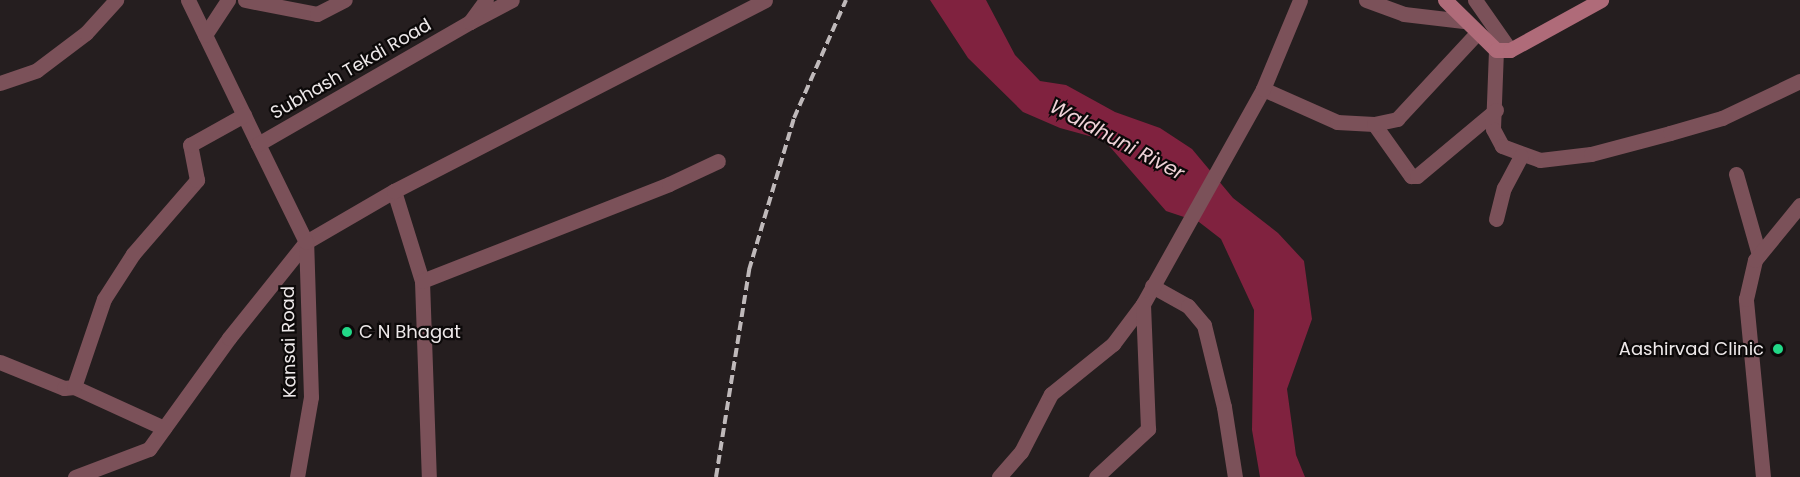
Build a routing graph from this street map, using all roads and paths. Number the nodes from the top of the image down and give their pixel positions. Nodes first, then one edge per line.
1 (116, 0) edge
2 (188, 0) edge
3 (228, 0) edge
4 (245, 0) edge
5 (345, 0) edge
6 (486, 0) edge
7 (512, 0) edge
8 (765, 0) edge
9 (1300, 0) edge
10 (1366, 0) edge
11 (1445, 0) edge
12 (1475, 0) edge
13 (1601, 0) edge
14 (1464, 21) junction
15 (470, 22) junction
16 (1478, 33) junction
17 (206, 35) junction
18 (1503, 50) junction
19 (1800, 81) edge
20 (0, 83) edge
21 (1263, 89) junction
22 (1496, 110) junction
23 (244, 116) junction
24 (1374, 124) junction
25 (258, 144) junction
26 (1521, 156) junction
27 (718, 161) dead end
28 (1736, 174) dead end
29 (393, 191) junction
30 (1800, 205) edge
31 (1496, 219) dead end
32 (306, 242) junction
33 (1759, 255) junction
34 (422, 281) junction
35 (1152, 286) junction
36 (1143, 304) junction
37 (1, 360) edge
38 (74, 387) junction
39 (164, 428) junction
40 (75, 477) edge
41 (297, 477) edge
42 (429, 477) edge
43 (999, 477) edge
44 (1096, 477) edge
45 (1235, 477) edge
46 (1763, 477) edge

1 - 20 street
2 - 17 street
3 - 17 street
4 - 5 street
6 - 15 street, Subhash Tekdi Road
7 - 15 street
8 - 29 street
9 - 21 street
10 - 14 street
11 - 14 main road
12 - 18 street
13 - 18 main road
14 - 16 main road
15 - 25 street, Subhash Tekdi Road
16 - 18 main road
16 - 24 street
17 - 23 street
18 - 22 street
19 - 26 street
21 - 24 street
21 - 35 street
22 - 24 street
22 - 26 street
23 - 25 street
23 - 38 street
25 - 32 street
26 - 31 street
27 - 34 street
28 - 33 street
29 - 32 street
29 - 34 street
30 - 33 street
32 - 39 street
32 - 41 street, Kansai Road
33 - 46 street
34 - 42 street
35 - 36 street
35 - 45 street
36 - 43 street
36 - 44 street
37 - 38 street
38 - 39 street
39 - 40 street

